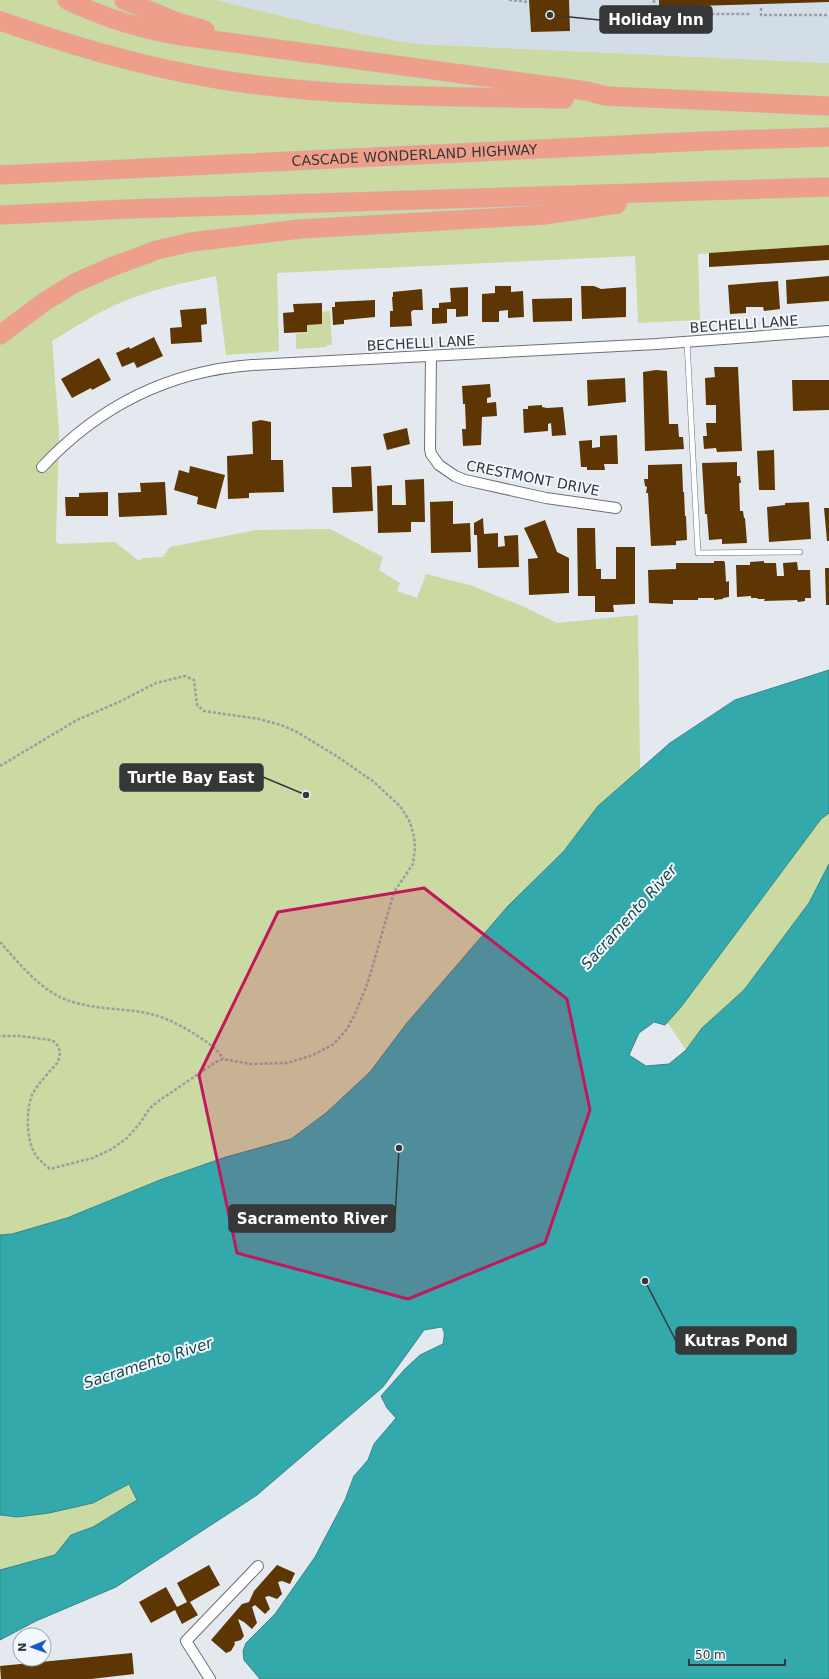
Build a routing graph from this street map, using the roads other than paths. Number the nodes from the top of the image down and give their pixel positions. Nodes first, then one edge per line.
1 (67, 0) edge
2 (124, 0) edge
3 (0, 21) edge
4 (299, 52) junction
5 (605, 96) junction
6 (829, 106) edge
7 (829, 137) edge
8 (0, 175) edge
9 (829, 187) edge
10 (696, 191) junction
11 (0, 215) edge
12 (829, 331) edge
13 (0, 335) edge
14 (687, 342) junction
15 (431, 356) junction
16 (42, 467) dead end
17 (616, 508) dead end
18 (800, 552) dead end
19 (258, 1566) dead end
20 (210, 1679) edge

1 - 4 highway
2 - 4 highway
3 - 5 highway
4 - 5 highway
5 - 6 highway
7 - 8 highway, CASCADE WONDERLAND HIGHWAY
9 - 10 highway
10 - 11 highway
10 - 13 highway
12 - 14 street, BECHELLI LANE
14 - 15 street, BECHELLI LANE
14 - 18 lane
15 - 16 street, BECHELLI LANE
15 - 17 street, CRESTMONT DRIVE
19 - 20 street

